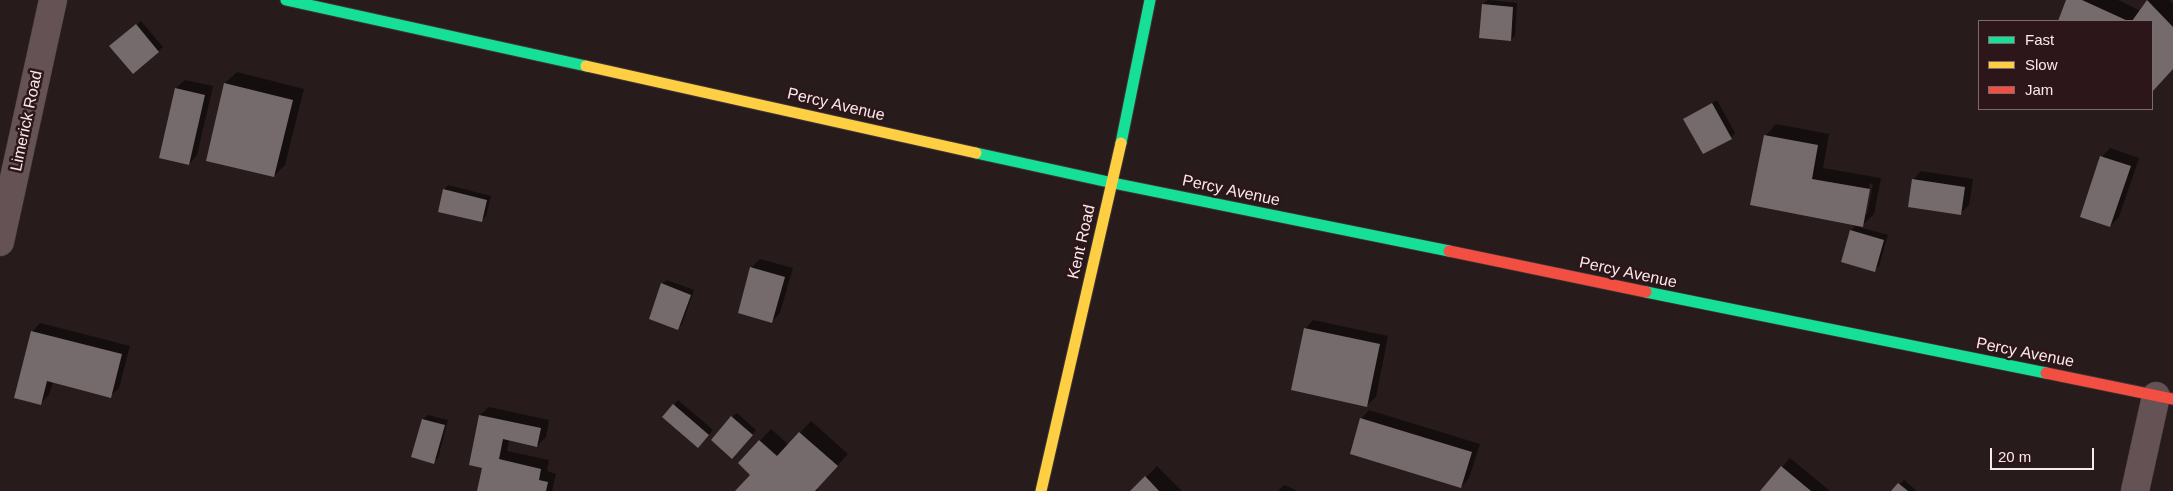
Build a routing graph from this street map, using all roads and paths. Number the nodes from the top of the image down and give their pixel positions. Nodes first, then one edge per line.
1 (53, 0) edge
2 (286, 0) edge
3 (1150, 0) edge
4 (1113, 184) junction
5 (0, 242) edge
6 (2165, 398) edge
7 (1040, 491) edge
8 (2135, 491) edge

1 - 5 street, Limerick Road
2 - 4 street, Percy Avenue
3 - 4 street, Kent Road
4 - 6 street, Percy Avenue
4 - 7 street, Kent Road
6 - 8 street

